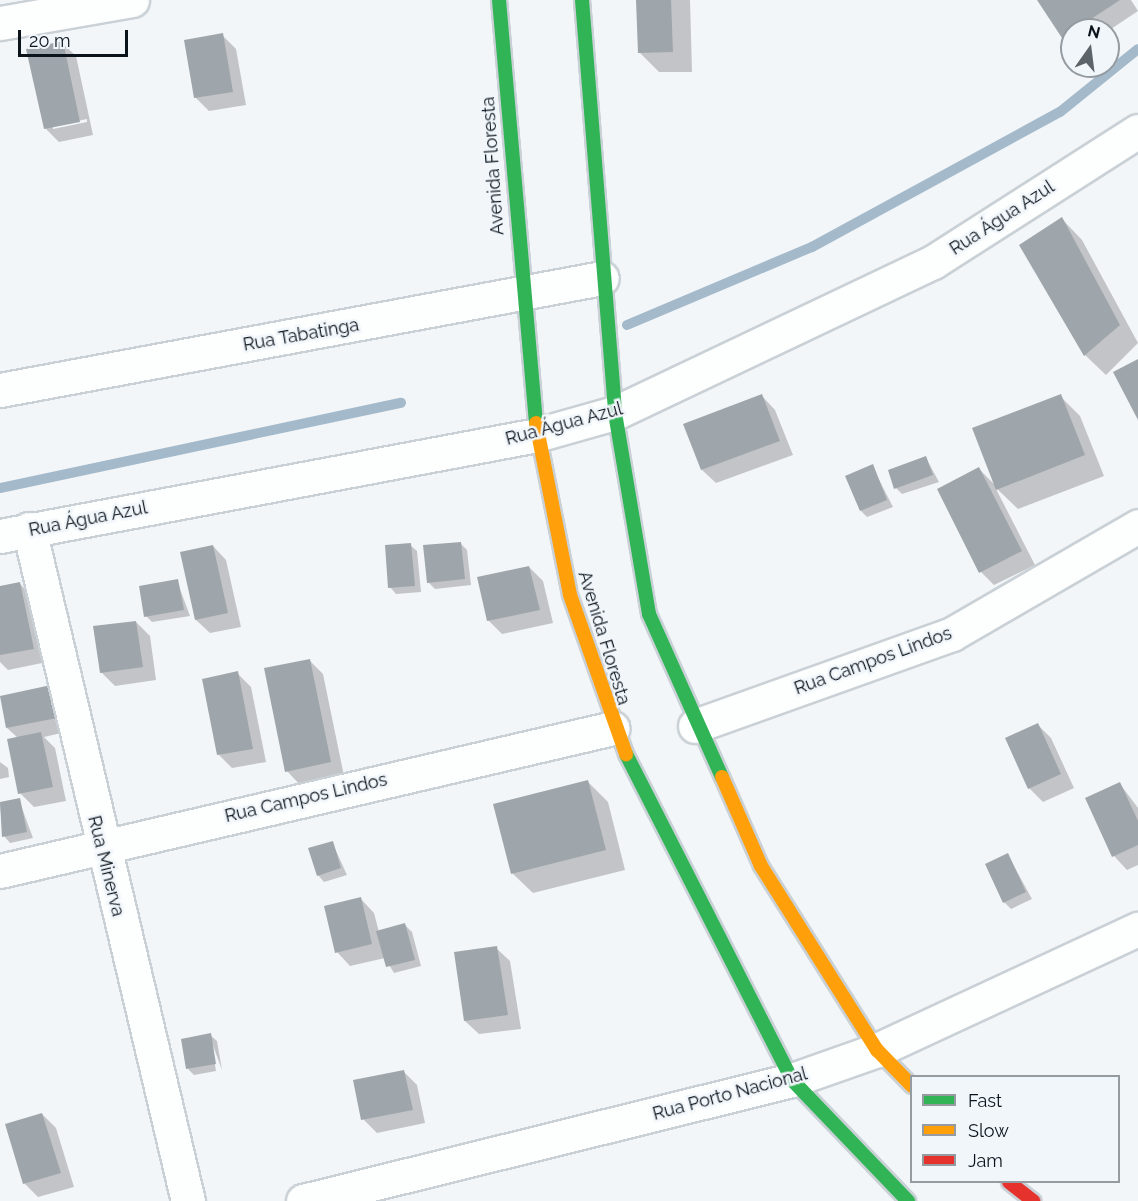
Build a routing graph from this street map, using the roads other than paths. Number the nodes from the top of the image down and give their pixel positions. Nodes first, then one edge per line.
1 (132, 0) edge
2 (499, 0) edge
3 (582, 0) edge
4 (0, 23) edge
5 (1138, 131) edge
6 (603, 278) junction
7 (521, 295) junction
8 (0, 390) edge
9 (615, 413) junction
10 (537, 435) junction
11 (1138, 526) edge
12 (14, 533) edge
13 (695, 726) junction
14 (613, 728) junction
15 (100, 845) junction
16 (0, 871) edge
17 (1138, 929) edge
18 (877, 1050) junction
19 (792, 1080) junction
20 (910, 1084) edge
21 (1010, 1183) edge
22 (188, 1201) edge
23 (303, 1201) edge
24 (908, 1201) edge
25 (1033, 1201) edge

1 - 4 street
2 - 7 street, Avenida Floresta
3 - 6 street
5 - 9 street, Rua Água Azul
6 - 7 street, Rua Tabatinga
6 - 9 street
7 - 8 street, Rua Tabatinga
7 - 10 street, Avenida Floresta
9 - 10 street, Rua Água Azul
9 - 13 street
10 - 12 street, Rua Água Azul
10 - 14 street, Avenida Floresta
11 - 13 street, Rua Campos Lindos
12 - 15 street, Rua Minerva
13 - 18 street
14 - 15 street, Rua Campos Lindos
14 - 19 street, Avenida Floresta
15 - 16 street, Rua Campos Lindos
15 - 22 street, Rua Minerva
17 - 18 street, Rua Porto Nacional
18 - 19 street, Rua Porto Nacional
18 - 20 street
19 - 23 street, Rua Porto Nacional
19 - 24 street, Avenida Floresta
21 - 25 street

